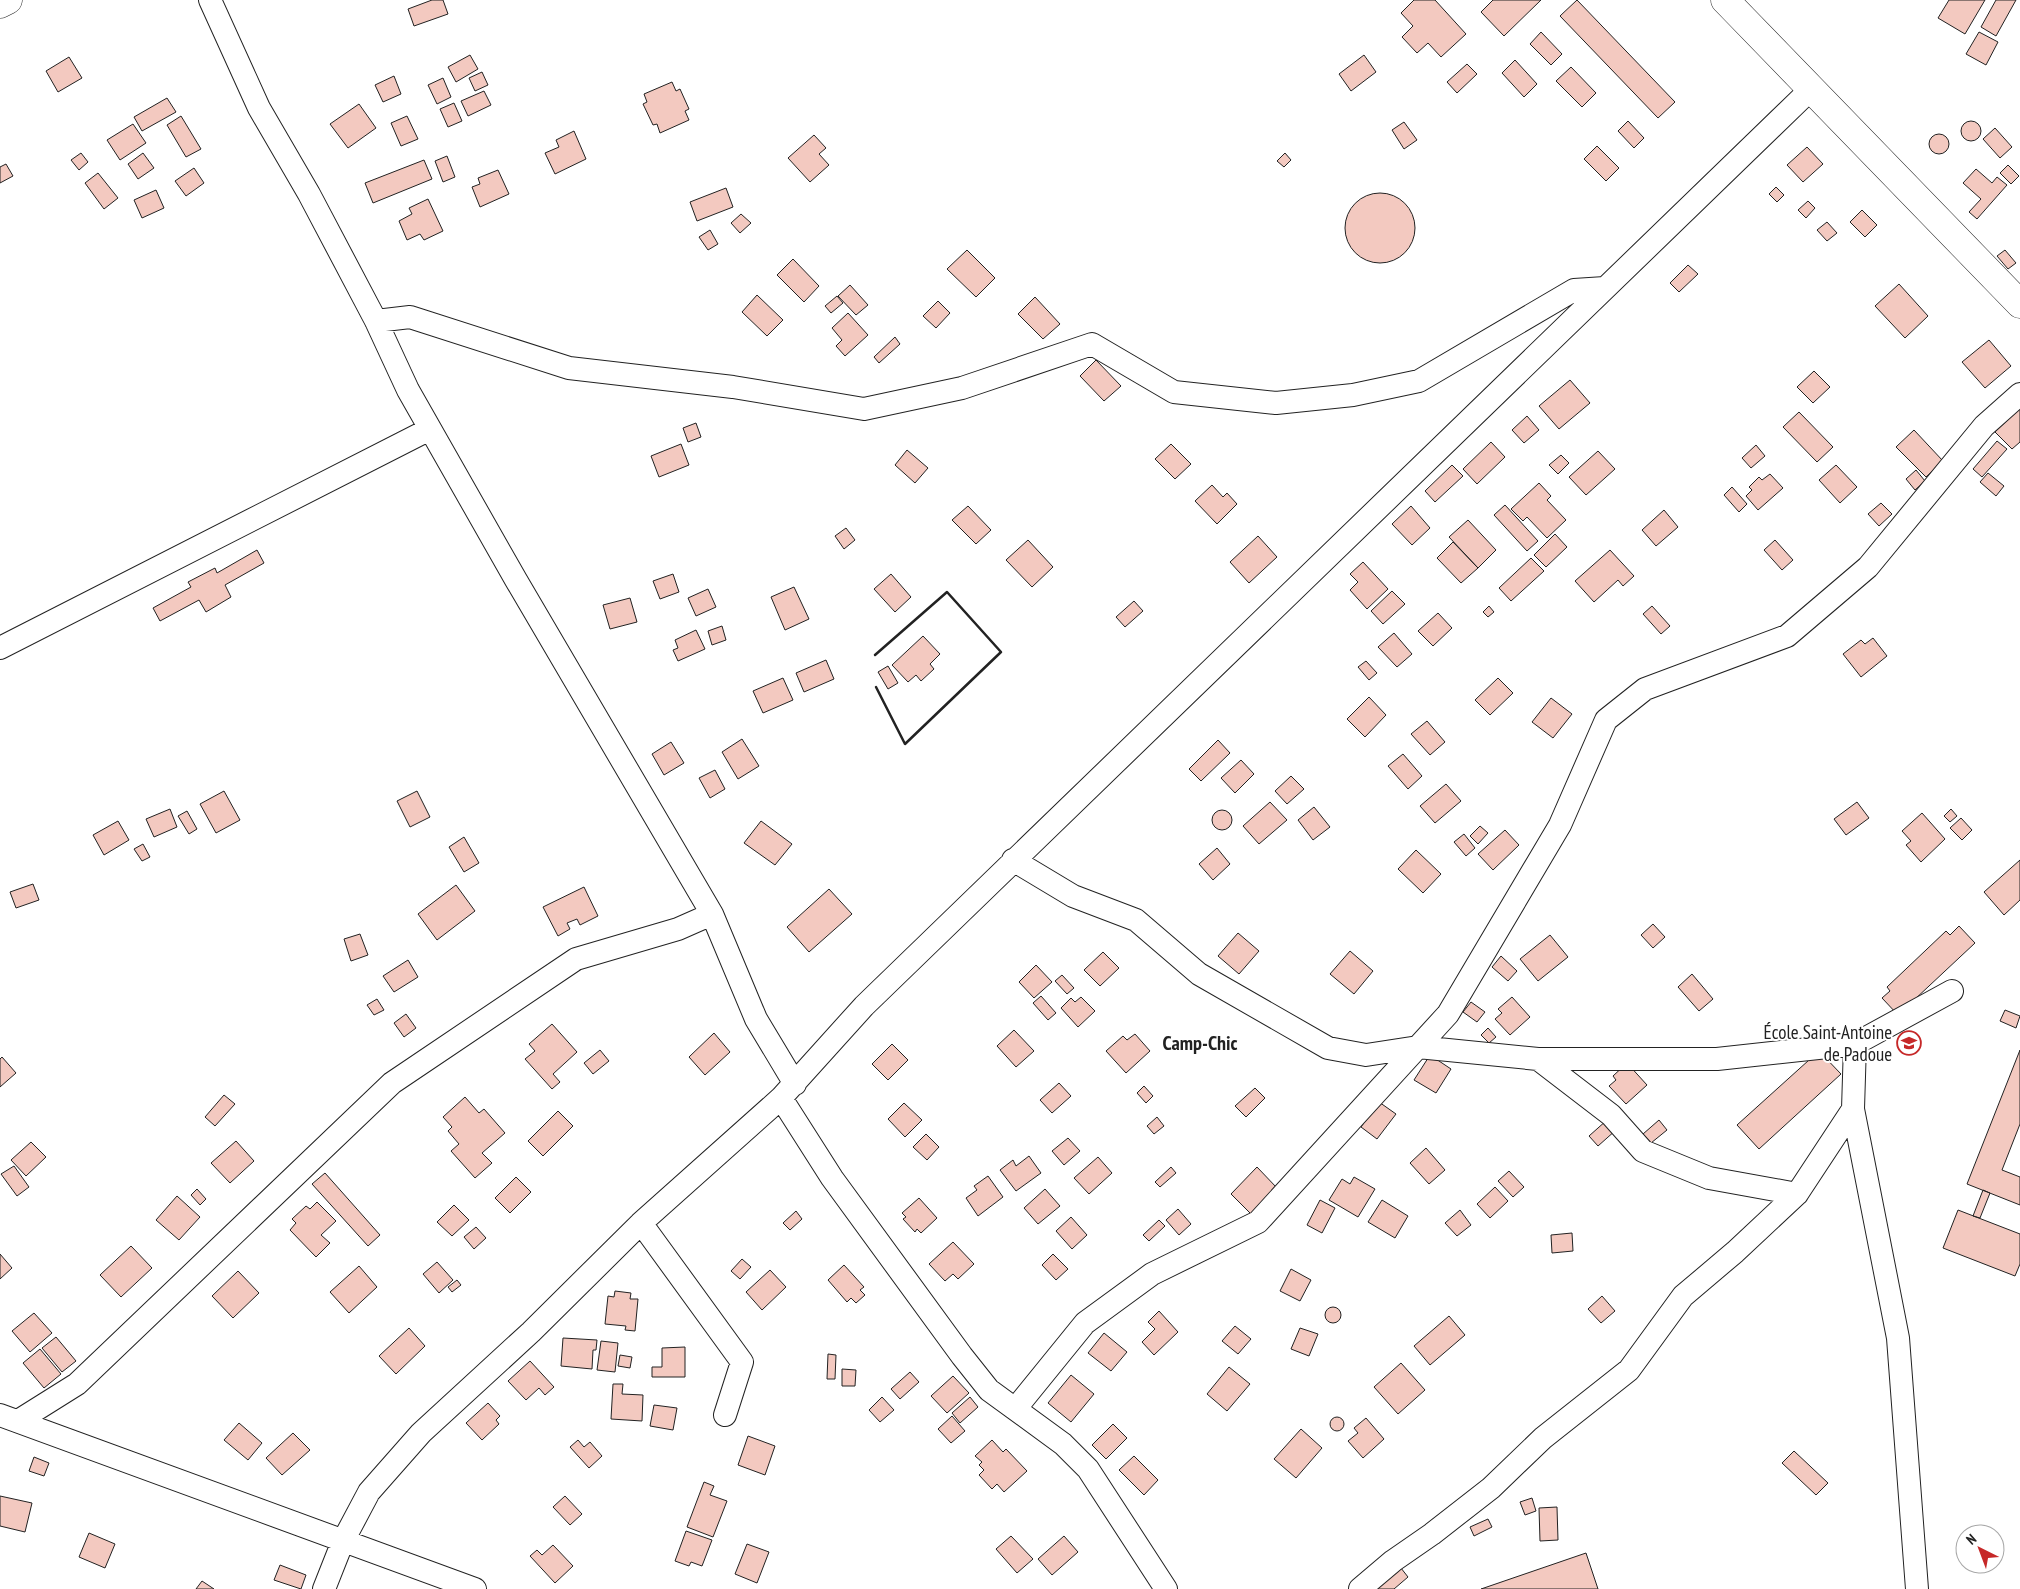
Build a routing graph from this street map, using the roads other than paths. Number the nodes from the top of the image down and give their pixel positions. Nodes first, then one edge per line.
1 (8, 0) edge
2 (210, 0) edge
3 (1725, 0) edge
4 (0, 4) edge
5 (1811, 88) junction
6 (1605, 288) junction
7 (2020, 304) edge
8 (376, 321) junction
9 (2020, 394) edge
10 (430, 429) junction
11 (0, 648) edge
12 (1013, 860) junction
13 (712, 914) junction
14 (1952, 991) dead end
15 (1855, 1044) junction
16 (1418, 1047) junction
17 (1538, 1059) junction
18 (788, 1091) junction
19 (1853, 1109) junction
20 (1797, 1194) junction
21 (641, 1222) junction
22 (1016, 1408) junction
23 (725, 1415) dead end
24 (9, 1418) edge
25 (343, 1541) junction
26 (324, 1589) edge
27 (474, 1589) edge
28 (1166, 1589) edge
29 (1360, 1589) edge
30 (1917, 1589) edge

1 - 4 main road
2 - 8 street
3 - 5 main road
5 - 6 street
5 - 7 main road
6 - 8 street
6 - 12 street
8 - 10 street
9 - 16 street
10 - 11 street
10 - 13 street
12 - 16 street
12 - 18 street
13 - 18 street
13 - 24 street
14 - 15 street
15 - 17 street
15 - 19 street
16 - 17 street
16 - 22 street
17 - 20 street
18 - 21 street
18 - 22 street
19 - 20 street
19 - 30 street
20 - 29 street
21 - 23 street
21 - 25 street
22 - 28 street
24 - 25 street
25 - 26 street
25 - 27 street

